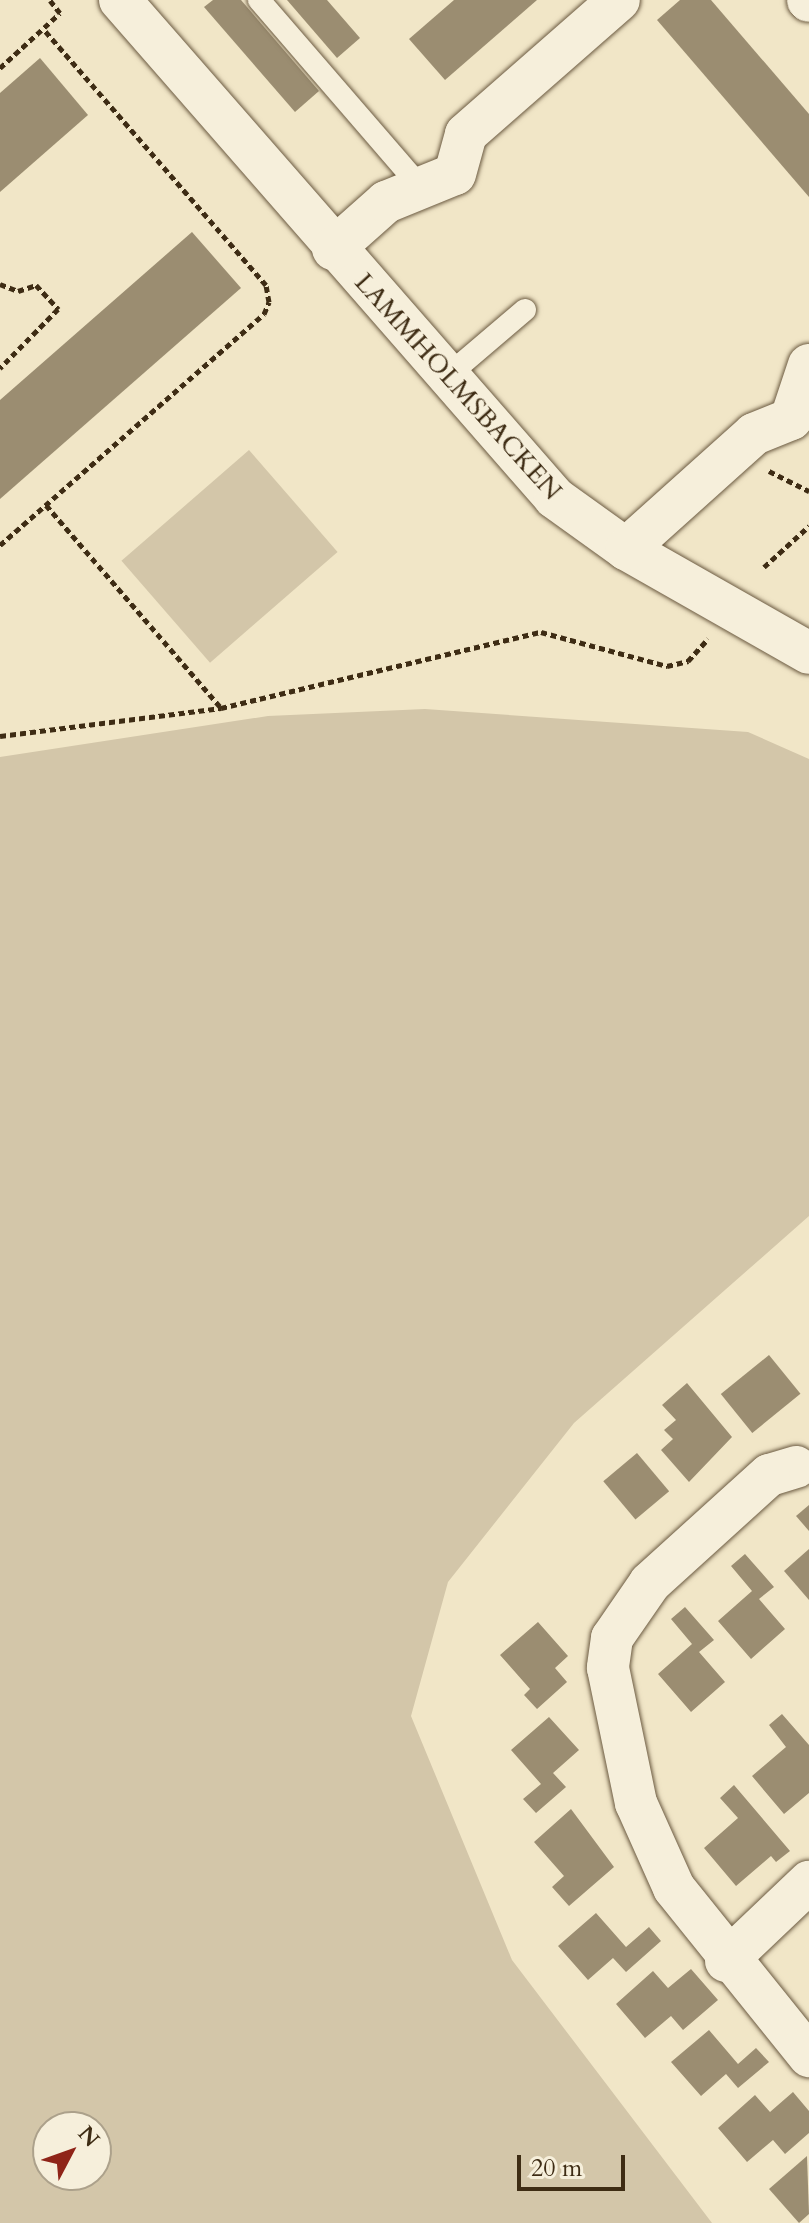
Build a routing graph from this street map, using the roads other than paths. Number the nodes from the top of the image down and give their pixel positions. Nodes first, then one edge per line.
1 (120, 0) edge
2 (259, 0) edge
3 (619, 0) edge
4 (421, 188) junction
5 (333, 249) junction
6 (525, 310) dead end
7 (809, 365) edge
8 (445, 378) junction
9 (626, 549) junction
10 (809, 653) edge
11 (796, 1467) dead end
12 (809, 1882) edge
13 (726, 1961) junction
14 (809, 2056) edge

1 - 5 street, LAMMHOLMSBACKEN
2 - 4 lane
3 - 4 street
4 - 5 street
5 - 8 street, LAMMHOLMSBACKEN
6 - 8 lane
7 - 9 street
8 - 9 street, LAMMHOLMSBACKEN
9 - 10 street, LAMMHOLMSBACKEN
11 - 13 street
12 - 13 street
13 - 14 street

